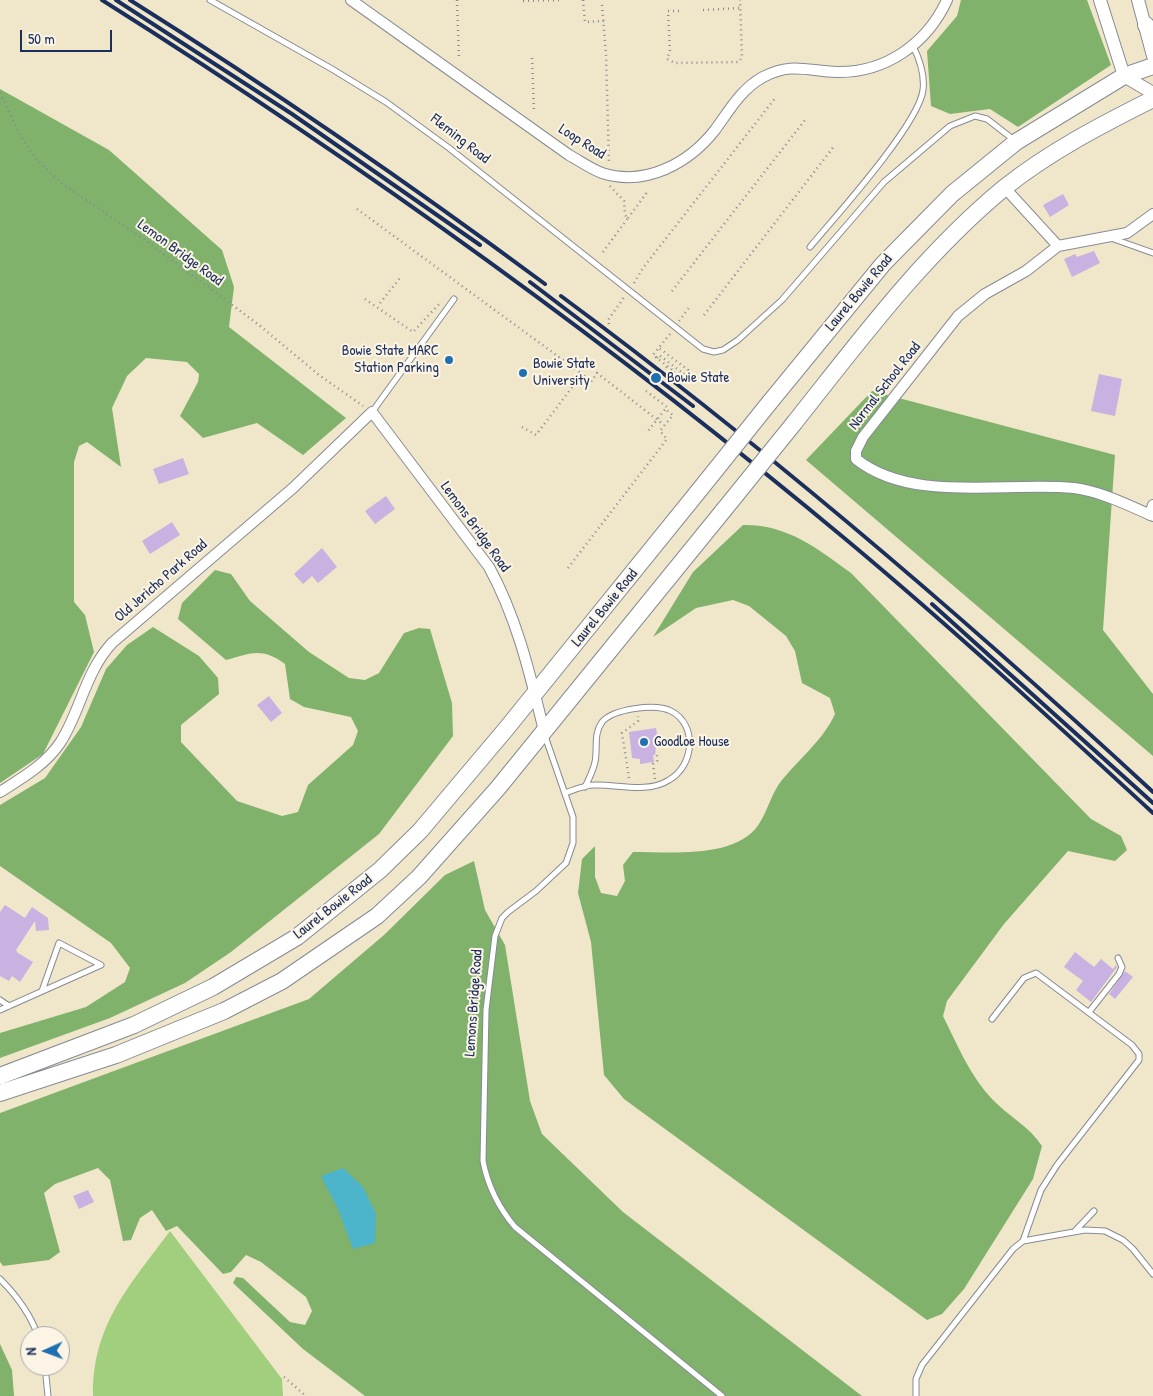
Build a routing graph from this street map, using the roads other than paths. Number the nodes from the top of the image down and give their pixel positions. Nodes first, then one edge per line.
1 (210, 0) edge
2 (351, 0) edge
3 (946, 0) edge
4 (1100, 0) edge
5 (1138, 0) edge
6 (1150, 30) edge
7 (913, 46) junction
8 (1153, 56) edge
9 (1153, 66) edge
10 (1124, 76) junction
11 (1153, 93) edge
12 (1153, 99) edge
13 (1016, 142) junction
14 (1005, 188) junction
15 (1153, 214) edge
16 (1108, 237) junction
17 (1058, 246) junction
18 (810, 247) dead end
19 (1153, 253) edge
20 (454, 299) dead end
21 (372, 412) junction
22 (1152, 512) edge
23 (535, 694) junction
24 (544, 731) junction
25 (585, 787) junction
26 (0, 792) edge
27 (565, 793) junction
28 (1118, 958) dead end
29 (42, 991) junction
30 (0, 1000) edge
31 (9, 1006) junction
32 (0, 1010) edge
33 (1089, 1012) junction
34 (992, 1019) dead end
35 (0, 1076) edge
36 (0, 1093) edge
37 (1094, 1211) dead end
38 (1075, 1232) junction
39 (1023, 1241) junction
40 (1153, 1274) edge
41 (0, 1279) edge
42 (33, 1326) edge
43 (46, 1376) edge
44 (48, 1396) edge
45 (722, 1396) edge
46 (916, 1396) edge

1 - 13 lane, Fleming Road
2 - 7 street, Loop Road
3 - 7 street, Loop Road
4 - 10 street
5 - 6 street
6 - 8 street
7 - 18 lane
9 - 10 main road, Laurel Bowie Road
10 - 11 street
10 - 13 main road, Laurel Bowie Road
12 - 14 main road, Laurel Bowie Road
13 - 23 main road, Laurel Bowie Road, bridge
14 - 17 street
14 - 24 main road, Laurel Bowie Road, bridge
15 - 16 street, Normal School Road
16 - 17 street, Normal School Road
16 - 19 lane
17 - 22 street, Normal School Road
20 - 21 lane
21 - 23 street, Lemons Bridge Road
21 - 26 street, Old Jericho Park Road
23 - 24 street, Lemons Bridge Road
23 - 35 main road, Laurel Bowie Road
24 - 27 lane, Lemons Bridge Road
24 - 36 main road, Laurel Bowie Road
25 - 25 lane
25 - 27 lane
27 - 45 lane, Lemons Bridge Road
28 - 33 lane
29 - 29 lane
29 - 31 lane
30 - 31 lane
31 - 32 lane
33 - 34 lane
33 - 39 lane
37 - 38 lane
38 - 39 lane
38 - 40 lane
39 - 46 lane
41 - 42 lane
43 - 44 lane

